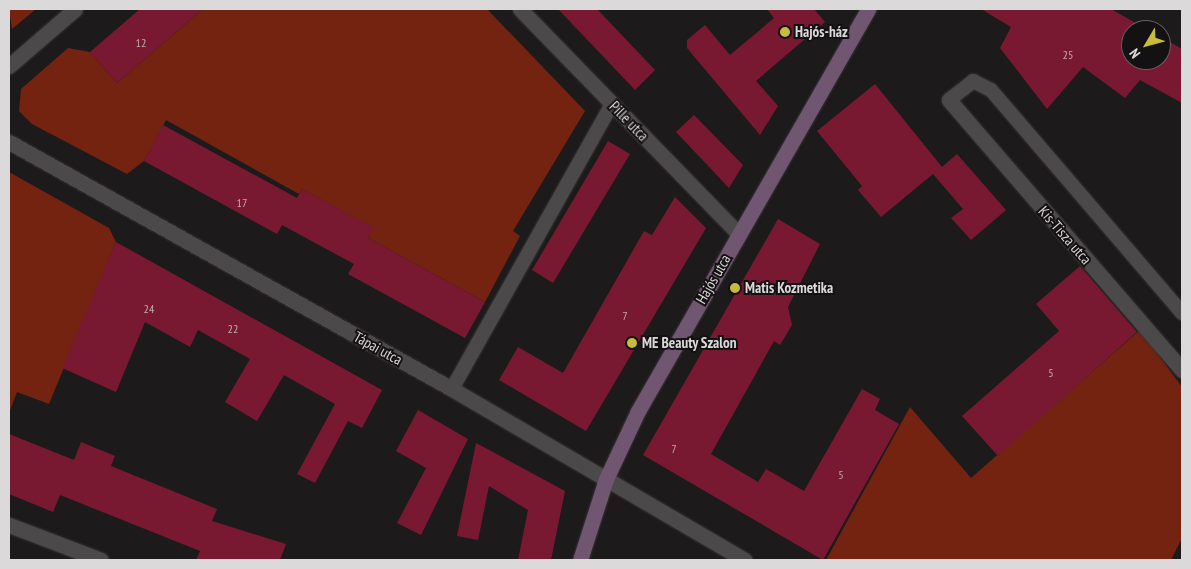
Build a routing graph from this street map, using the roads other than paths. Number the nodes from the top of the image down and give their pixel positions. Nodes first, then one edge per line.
1 (75, 9) edge
2 (520, 9) edge
3 (868, 9) edge
4 (9, 66) edge
5 (949, 100) joint
6 (612, 104) junction
7 (9, 142) edge
8 (739, 234) junction
9 (1182, 313) edge
10 (1182, 370) edge
11 (452, 390) junction
12 (606, 479) junction
13 (9, 525) edge
14 (101, 560) edge
15 (580, 560) edge
16 (745, 560) edge

1 - 4 street
2 - 6 street, Pille utca
3 - 8 main road, Hajós utca
5 - 9 lane
5 - 10 street, Kis-Tisza utca
6 - 8 street, Pille utca
6 - 11 lane
7 - 11 street, Tápai utca
8 - 12 main road, Hajós utca
11 - 12 street, Tápai utca
12 - 15 main road, Hajós utca
12 - 16 street, Tápai utca
13 - 14 street

